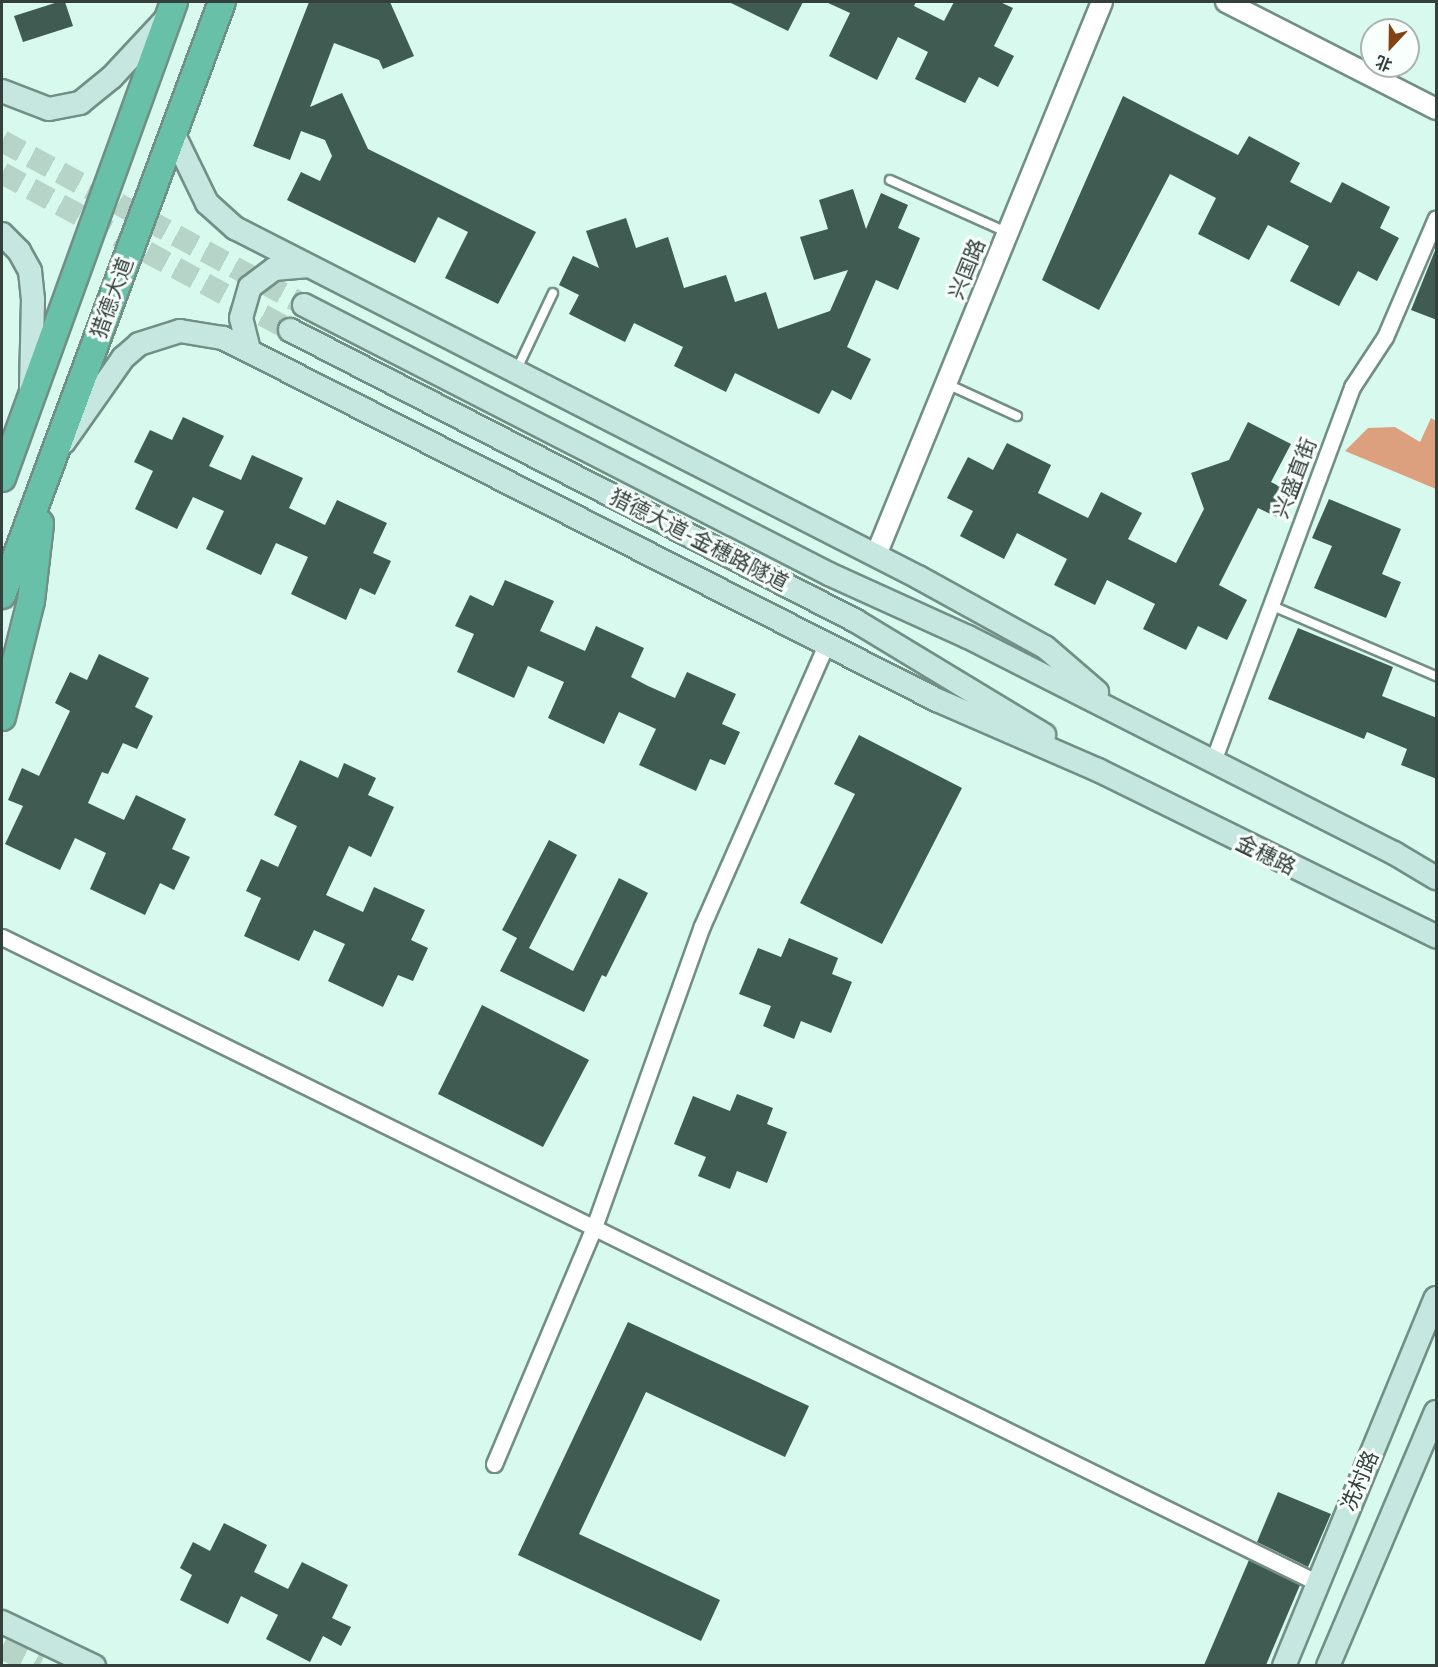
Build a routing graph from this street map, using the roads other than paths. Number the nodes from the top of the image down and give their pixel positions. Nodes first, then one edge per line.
1 (222, 2) edge
2 (1102, 2) edge
3 (1226, 2) edge
4 (171, 9) edge
5 (2, 90) edge
6 (1437, 109) edge
7 (173, 134) junction
8 (890, 180) dead end
9 (1437, 218) edge
10 (1007, 233) junction
11 (2, 234) edge
12 (306, 266) junction
13 (553, 293) dead end
14 (304, 305) tunnel mouth
15 (290, 330) tunnel mouth
16 (249, 350) junction
17 (515, 374) junction
18 (946, 384) junction
19 (30, 403) junction
20 (1017, 416) dead end
21 (56, 453) junction
22 (2, 478) edge
23 (876, 555) junction
24 (2, 594) edge
25 (1270, 605) junction
26 (826, 645) junction
27 (1437, 676) edge
28 (1123, 715) junction
29 (2, 717) edge
30 (1213, 761) junction
31 (1098, 770) junction
32 (1394, 853) junction
33 (1437, 860) edge
34 (1437, 878) edge
35 (1437, 936) edge
36 (2, 937) edge
37 (593, 1230) junction
38 (1437, 1298) edge
39 (1437, 1412) edge
40 (494, 1464) dead end
41 (1318, 1583) junction
42 (2, 1622) edge
43 (94, 1665) edge
44 (1284, 1665) edge
45 (1328, 1665) edge

1 - 7 highway, 猎德大道
2 - 10 street, 兴国路
3 - 6 street
4 - 5 main road
4 - 19 highway, 猎德大道
7 - 12 main road
7 - 21 highway, 猎德大道
8 - 10 lane
9 - 25 street, 兴盛直街
10 - 18 street, 兴国路
11 - 19 main road
12 - 16 main road
12 - 17 main road
13 - 17 lane
14 - 28 main road, 猎德大道-金穗路隧道
15 - 31 main road, 猎德大道-金穗路隧道
16 - 21 main road
16 - 26 main road
17 - 23 main road
18 - 20 lane
18 - 23 street, 兴国路
19 - 22 highway, 猎德大道
21 - 24 highway, 猎德大道
21 - 29 highway
23 - 28 main road
25 - 27 lane
25 - 30 street, 兴盛直街
26 - 31 main road
26 - 37 street
28 - 30 main road
30 - 32 main road
31 - 35 main road, 金穗路
32 - 33 main road
32 - 34 main road
36 - 37 street
37 - 40 street
37 - 41 street
38 - 41 main road, 冼村路
39 - 45 main road, 冼村路
41 - 44 main road, 冼村路
42 - 43 main road

